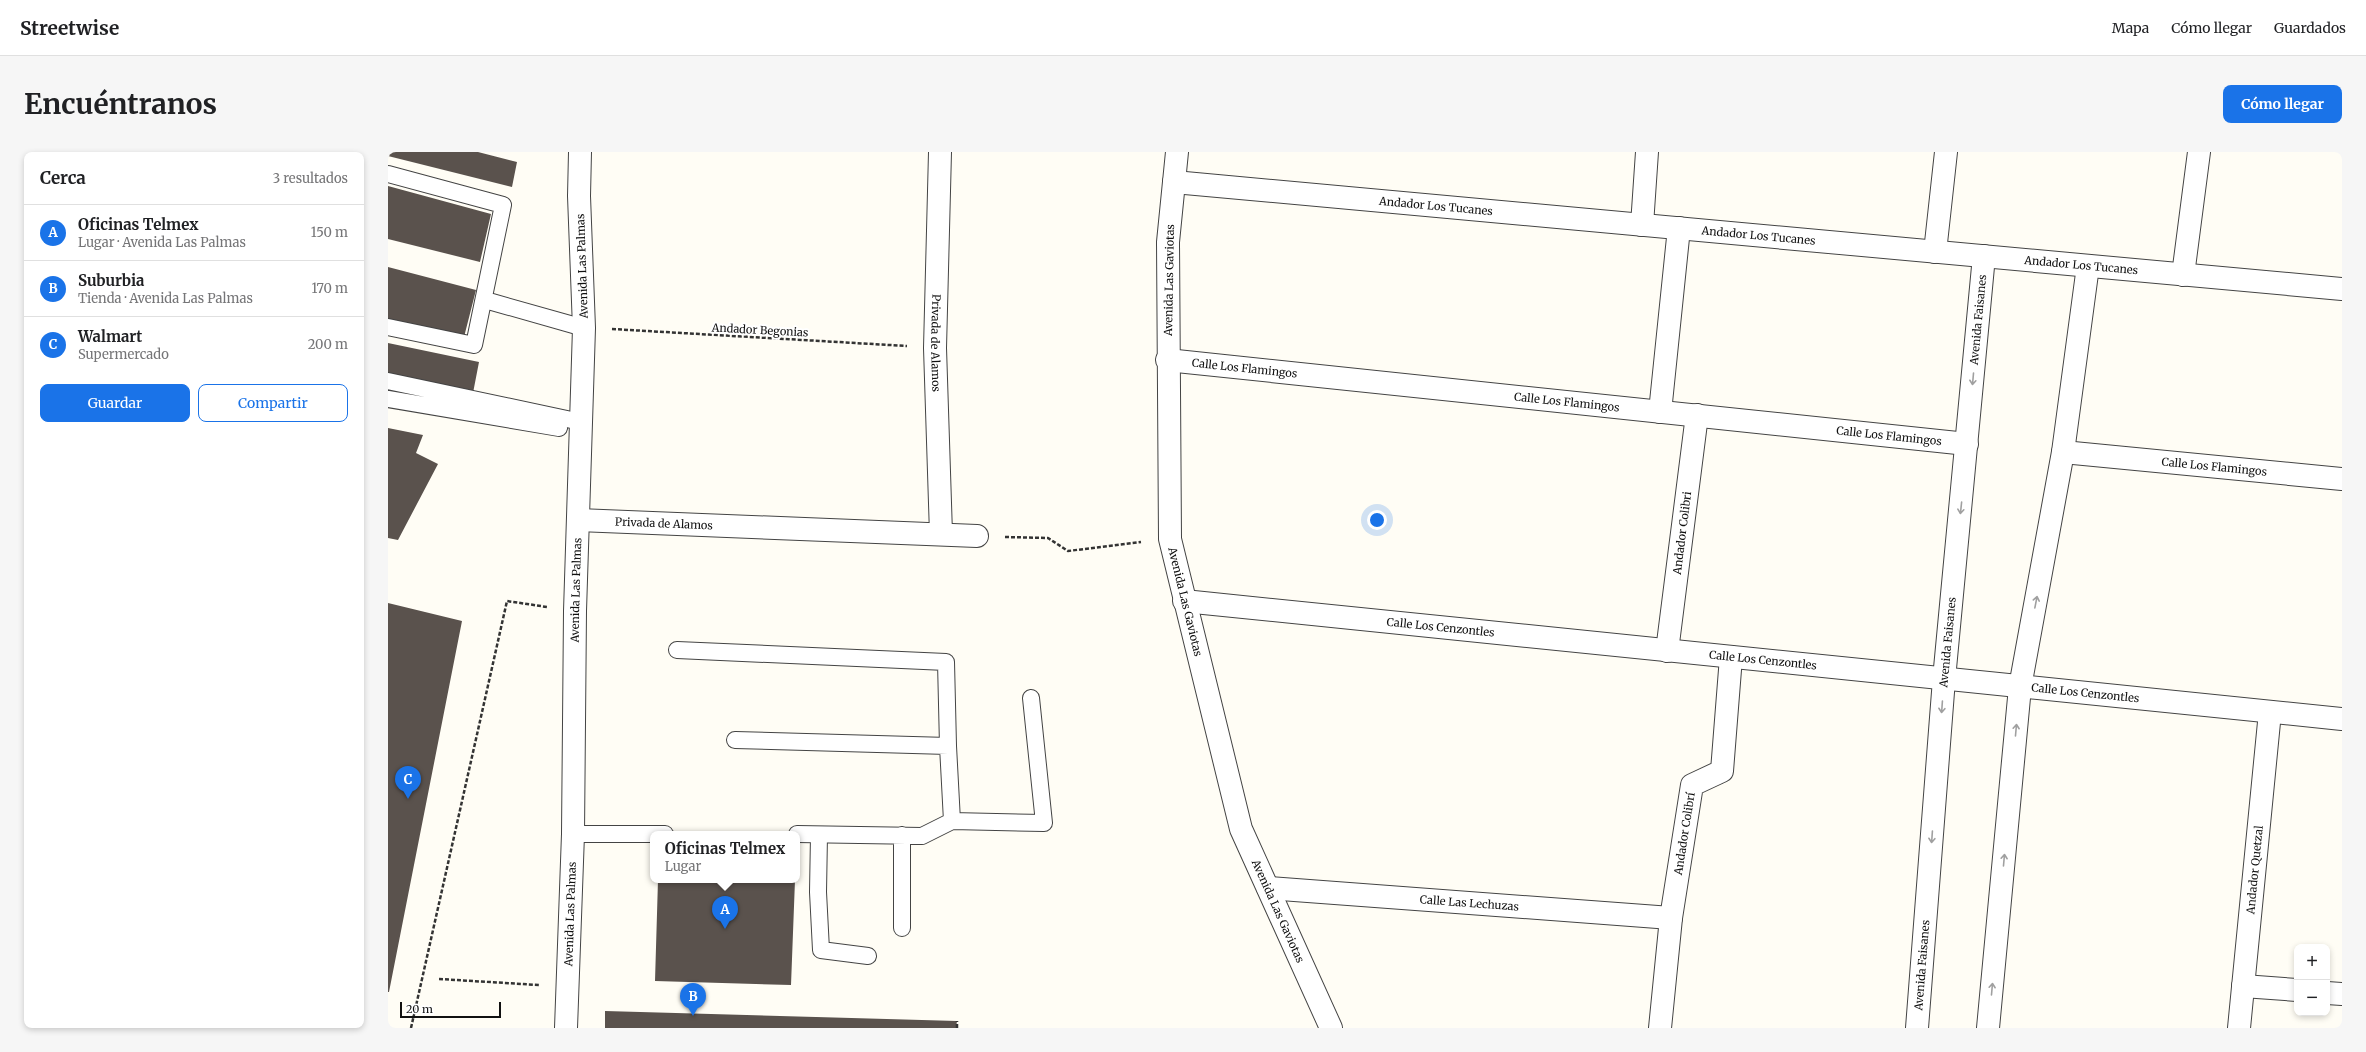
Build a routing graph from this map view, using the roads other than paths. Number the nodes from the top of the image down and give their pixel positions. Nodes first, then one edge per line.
1 (580, 152) edge
2 (940, 152) edge
3 (1177, 152) edge
4 (1647, 152) edge
5 (1946, 152) edge
6 (2199, 152) edge
7 (388, 174) edge
8 (1174, 182) junction
9 (1642, 225) junction
10 (1679, 228) junction
11 (1935, 252) junction
12 (1984, 256) junction
13 (2088, 266) junction
14 (2183, 275) junction
15 (2342, 289) edge
16 (484, 300) junction
17 (388, 327) edge
18 (584, 328) junction
19 (1167, 360) junction
20 (388, 381) edge
21 (388, 399) edge
22 (1660, 412) junction
23 (1697, 415) junction
24 (581, 427) junction
25 (1967, 444) junction
26 (2063, 452) junction
27 (2342, 479) edge
28 (578, 520) junction
29 (942, 534) junction
30 (977, 536) road end
31 (1184, 601) junction
32 (677, 650) dead end
33 (1667, 651) junction
34 (1731, 657) junction
35 (1944, 679) junction
36 (2020, 687) junction
37 (1031, 698) dead end
38 (2270, 712) junction
39 (2342, 719) edge
40 (734, 740) dead end
41 (948, 746) junction
42 (952, 821) junction
43 (574, 834) junction
44 (650, 834) edge
45 (800, 834) edge
46 (819, 835) junction
47 (902, 835) junction
48 (1268, 888) junction
49 (1671, 918) junction
50 (902, 928) dead end
51 (868, 956) dead end
52 (2243, 986) junction
53 (2294, 990) edge
54 (2330, 993) edge
55 (2342, 994) edge
56 (566, 1028) edge
57 (1331, 1028) edge
58 (1660, 1028) edge
59 (1917, 1028) edge
60 (1988, 1028) edge
61 (2239, 1028) edge

1 - 18 street, Avenida Las Palmas
2 - 29 street, Privada de Alamos
3 - 8 street, Avenida Las Gaviotas
4 - 9 street
5 - 11 street
6 - 14 street
7 - 16 lane
8 - 9 street, Andador Los Tucanes
8 - 19 street, Avenida Las Gaviotas
9 - 10 street, Andador Los Tucanes
10 - 11 street, Andador Los Tucanes
10 - 22 street
11 - 12 street, Andador Los Tucanes
12 - 13 street, Andador Los Tucanes
12 -> 25 street, Avenida Faisanes
13 - 14 street, Andador Los Tucanes
13 - 26 street
14 - 15 street, Andador Los Tucanes
16 - 17 lane
16 - 18 lane
18 - 24 street, Avenida Las Palmas
19 - 22 street, Calle Los Flamingos
19 - 31 street, Avenida Las Gaviotas
20 - 24 lane
21 - 24 lane
22 - 23 street, Calle Los Flamingos
23 - 25 street, Calle Los Flamingos
23 - 33 street, Andador Colibri
24 - 28 street, Avenida Las Palmas
25 -> 35 street, Avenida Faisanes
26 - 27 street, Calle Los Flamingos
36 -> 26 street
28 - 29 street, Privada de Alamos
28 - 43 street, Avenida Las Palmas
29 - 30 street, Privada de Alamos
31 - 33 street, Calle Los Cenzontles
31 - 48 street, Avenida Las Gaviotas
32 - 41 lane
33 - 34 street, Calle Los Cenzontles
34 - 35 street, Calle Los Cenzontles
34 - 49 street, Andador Colibrí
35 - 36 street, Calle Los Cenzontles
35 -> 59 street, Avenida Faisanes
36 - 38 street, Calle Los Cenzontles
60 -> 36 street
37 - 42 lane
38 - 39 street, Calle Los Cenzontles
38 - 52 street, Andador Quetzal
40 - 41 lane
41 - 42 lane
42 - 47 lane
43 - 44 lane
43 - 56 street, Avenida Las Palmas
45 - 46 lane
46 - 47 lane
46 - 51 lane
47 - 50 lane
48 - 49 street, Calle Las Lechuzas
48 - 57 street, Avenida Las Gaviotas
49 - 58 street, Andador Colibrí
52 - 53 street
52 - 61 street, Andador Quetzal
54 - 55 street

